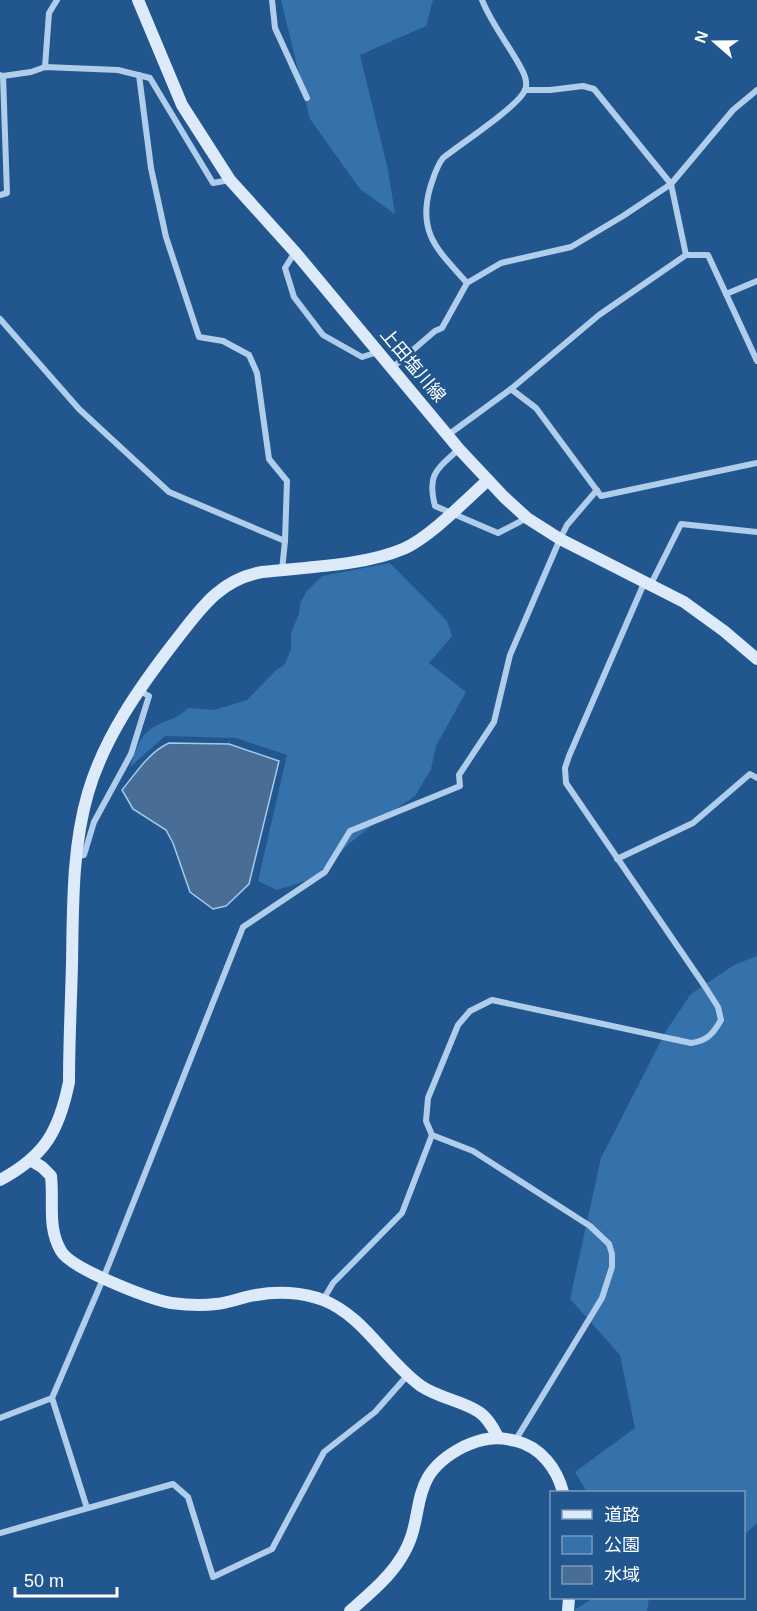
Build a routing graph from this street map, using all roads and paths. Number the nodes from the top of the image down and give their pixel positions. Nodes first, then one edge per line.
1 (57, 0) edge
2 (138, 0) edge
3 (272, 0) edge
4 (482, 0) edge
5 (45, 67) junction
6 (139, 75) junction
7 (2, 76) edge
8 (525, 90) junction
9 (757, 90) edge
10 (307, 98) dead end
11 (230, 180) junction
12 (671, 184) junction
13 (0, 195) edge
14 (295, 252) junction
15 (686, 255) junction
16 (757, 281) edge
17 (467, 283) junction
18 (726, 294) junction
19 (0, 318) edge
20 (378, 352) junction
21 (757, 361) edge
22 (392, 368) junction
23 (511, 388) junction
24 (448, 435) junction
25 (459, 449) junction
26 (757, 463) edge
27 (488, 480) junction
28 (597, 490) junction
29 (451, 513) junction
30 (528, 518) junction
31 (757, 532) edge
32 (560, 539) junction
33 (285, 542) junction
34 (282, 570) junction
35 (648, 583) junction
36 (756, 656) edge
37 (139, 690) junction
38 (757, 778) edge
39 (77, 856) junction
40 (617, 859) junction
41 (432, 1135) junction
42 (32, 1161) junction
43 (0, 1180) edge
44 (103, 1279) junction
45 (323, 1300) junction
46 (407, 1376) junction
47 (51, 1398) junction
48 (0, 1418) edge
49 (498, 1437) junction
50 (515, 1441) junction
51 (563, 1491) edge
52 (87, 1508) junction
53 (0, 1533) edge
54 (350, 1611) edge

1 - 5 street
2 - 11 street, 上田塩川線
3 - 10 street
4 - 8 street
5 - 6 street
5 - 7 street
6 - 11 street
6 - 33 street
7 - 13 street
8 - 12 street
8 - 17 street
9 - 12 street
11 - 14 street, 上田塩川線
12 - 15 street
12 - 17 street
14 - 20 street, 上田塩川線
14 - 20 street
15 - 18 street
15 - 23 street
16 - 18 street
17 - 22 street
18 - 21 street
19 - 33 street
20 - 22 street, 上田塩川線
22 - 24 street, 上田塩川線
23 - 24 street
23 - 28 street
24 - 25 street, 上田塩川線
25 - 27 street, 上田塩川線
25 - 29 street
26 - 28 street
27 - 29 street
27 - 30 street, 上田塩川線
28 - 32 street
29 - 30 street
29 - 34 street
30 - 32 street, 上田塩川線
31 - 35 street
32 - 35 street, 上田塩川線
32 - 44 street
33 - 34 street
34 - 37 street
35 - 36 street, 上田塩川線
35 - 40 street
37 - 39 street
37 - 39 street
38 - 40 street
39 - 42 street
40 - 41 street
41 - 45 street
41 - 50 street
42 - 43 street
42 - 44 street
44 - 45 street
44 - 47 street
45 - 46 street
46 - 49 street
46 - 52 street
47 - 48 street
47 - 52 street
49 - 50 street
49 - 54 street
50 - 51 street
52 - 53 street

